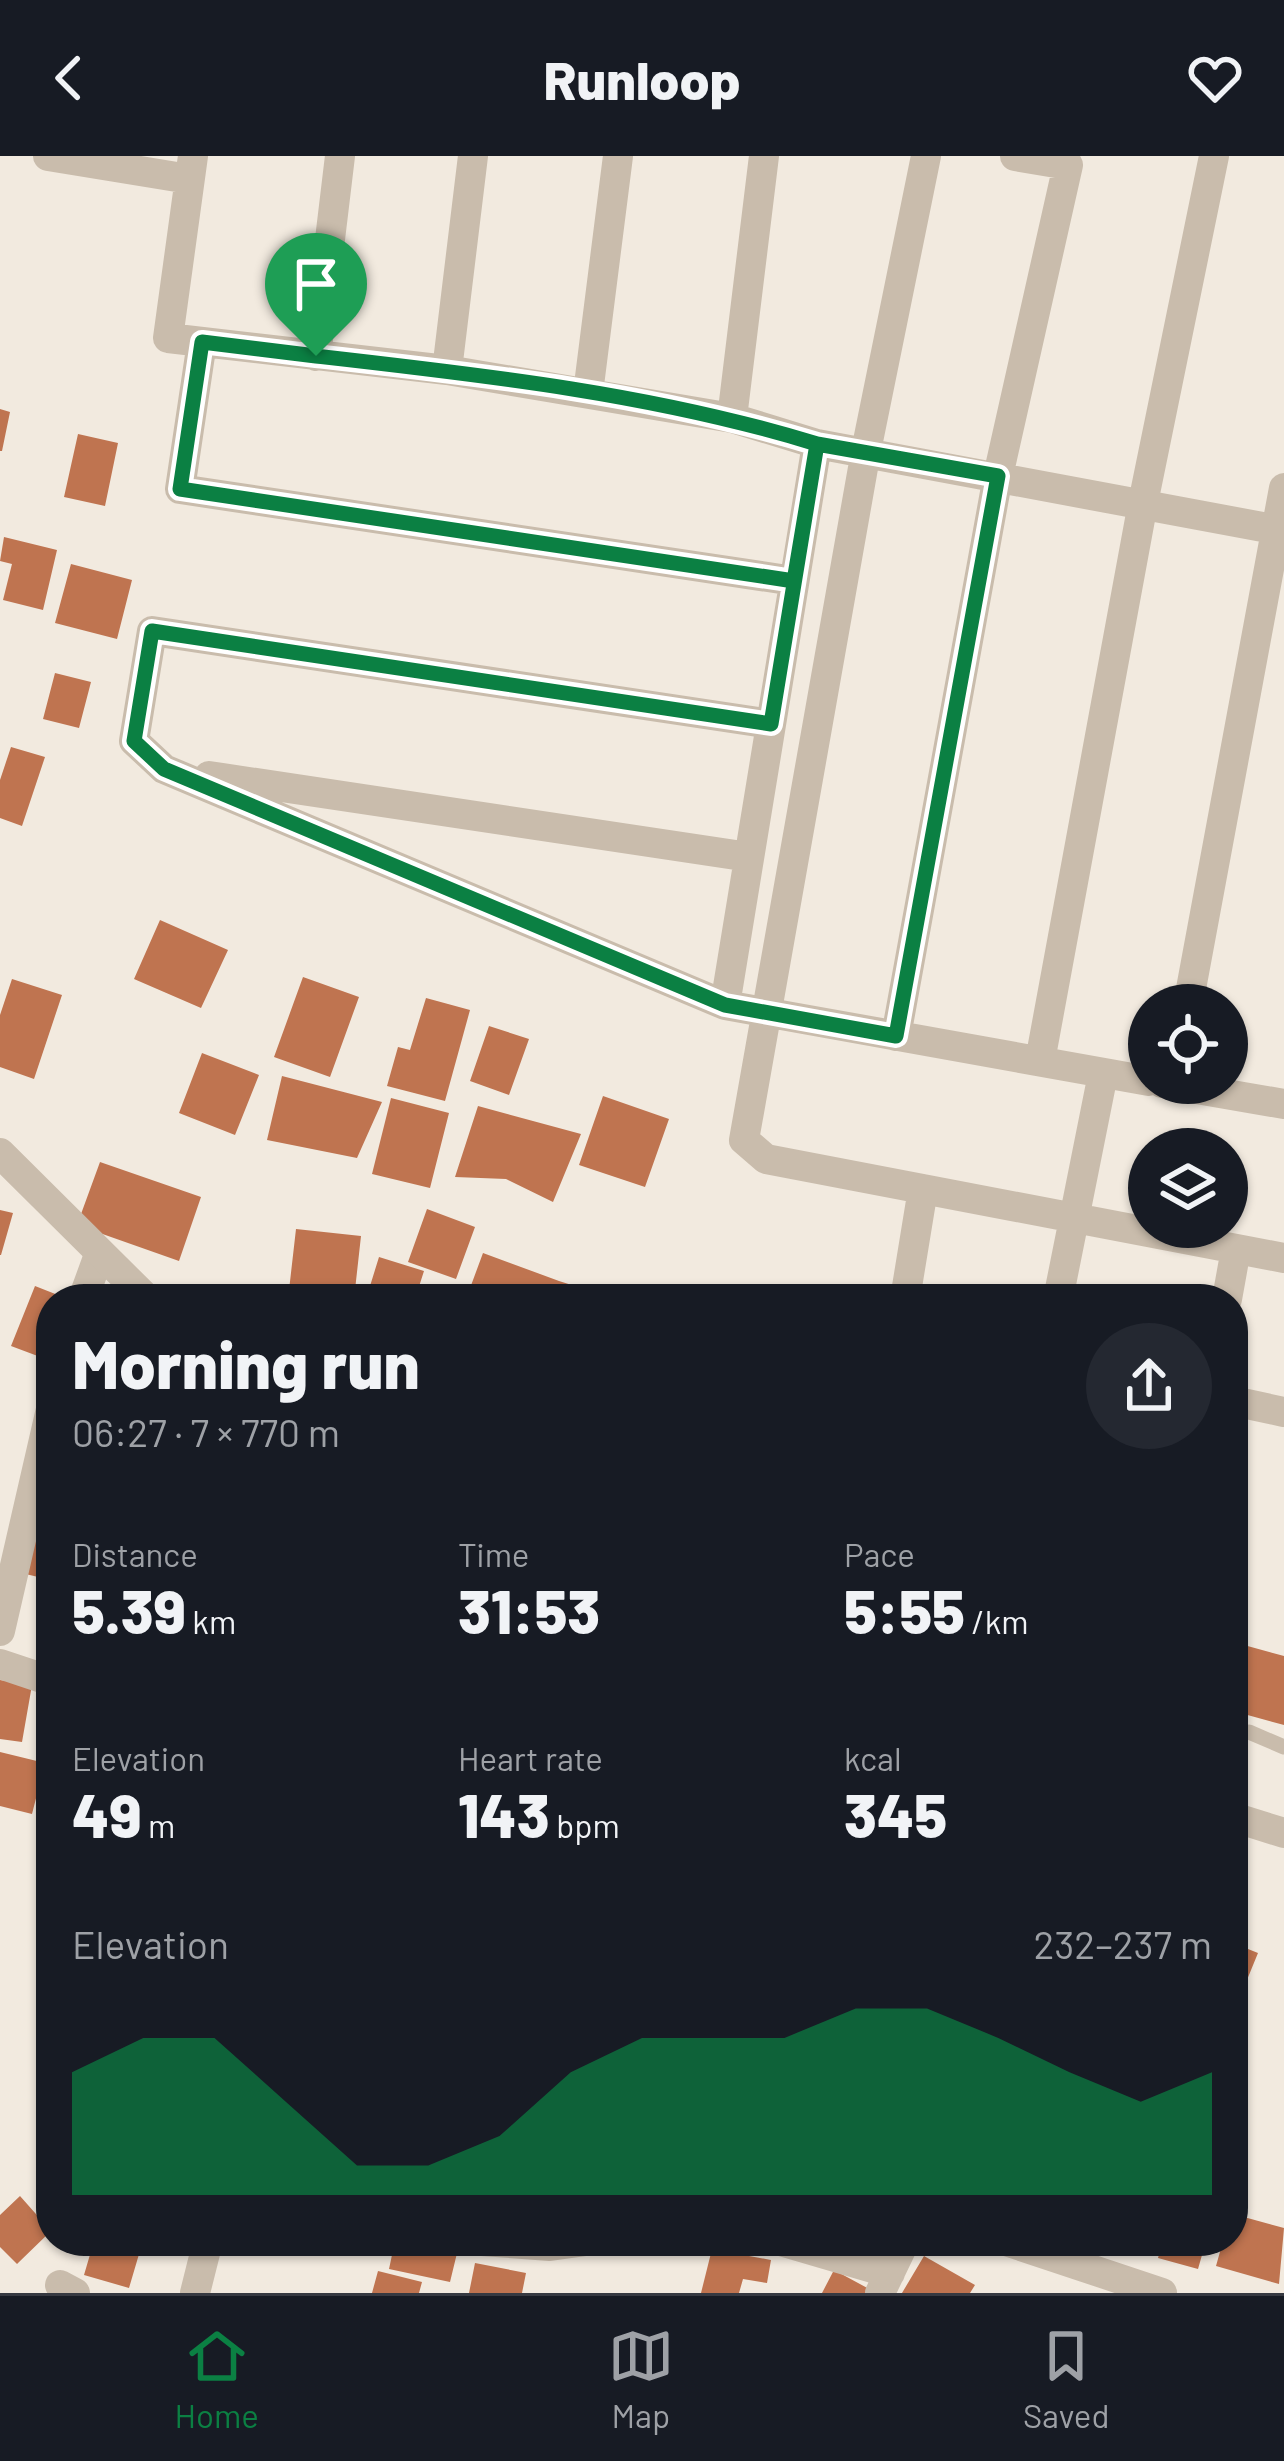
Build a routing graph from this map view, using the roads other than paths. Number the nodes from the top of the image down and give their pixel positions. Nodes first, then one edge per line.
1 (48, 156) edge
2 (340, 156) edge
3 (473, 156) edge
4 (618, 156) edge
5 (764, 156) edge
6 (926, 156) edge
7 (1016, 156) edge
8 (1214, 156) edge
9 (1068, 160) edge
10 (191, 168) edge
11 (202, 342) junction
12 (316, 356) junction
13 (447, 370) junction
14 (589, 393) junction
15 (732, 418) junction
16 (817, 444) junction
17 (866, 451) junction
18 (998, 476) junction
19 (1284, 488) edge
20 (1143, 503) junction
21 (1279, 530) edge
22 (794, 581) junction
23 (771, 724) junction
24 (164, 769) junction
25 (749, 857) junction
26 (1192, 984) edge
27 (725, 1005) junction
28 (764, 1012) junction
29 (896, 1036) junction
30 (1040, 1061) junction
31 (1103, 1074) junction
32 (1128, 1078) edge
33 (1248, 1098) edge
34 (1284, 1104) edge
35 (0, 1153) edge
36 (922, 1189) junction
37 (1073, 1220) junction
38 (1236, 1249) junction
39 (99, 1255) junction
40 (1284, 1258) edge
41 (88, 1284) edge
42 (131, 1284) edge
43 (907, 1284) edge
44 (1061, 1284) edge
45 (1230, 1284) edge
46 (1248, 1404) edge
47 (1284, 1412) edge
48 (36, 1474) edge
49 (0, 1631) edge
50 (0, 1664) edge
51 (36, 1676) edge
52 (1249, 1732) dead end
53 (1284, 1747) edge
54 (1248, 1821) edge
55 (1284, 1832) edge
56 (204, 2256) edge
57 (818, 2256) edge
58 (1051, 2256) edge
59 (885, 2283) edge
60 (195, 2293) edge
61 (1162, 2293) edge

1 - 10 street
2 - 12 street
3 - 13 street
4 - 14 street
5 - 15 street
6 - 17 street
7 - 9 street
8 - 20 street
9 - 18 street
10 - 11 street
11 - 12 street
11 - 22 street
12 - 13 street
13 - 14 street
14 - 15 street
15 - 16 street
16 - 17 street
16 - 22 street
17 - 18 street
17 - 28 street
18 - 20 street
18 - 29 street
19 - 21 street
20 - 21 street
20 - 30 street
21 - 26 street
22 - 23 street
23 - 24 street
23 - 25 street
24 - 25 street
24 - 27 street
25 - 27 street
27 - 28 street
28 - 29 street
28 - 36 street
29 - 30 street
30 - 31 street
31 - 32 street
31 - 37 street
33 - 34 street
35 - 39 street
36 - 37 street
36 - 43 street
37 - 38 street
37 - 44 street
38 - 40 street
38 - 45 street
39 - 41 street
39 - 42 street
46 - 47 street
48 - 49 street
50 - 51 street
52 - 53 lane
54 - 55 street
56 - 60 street
57 - 59 street
58 - 61 street

